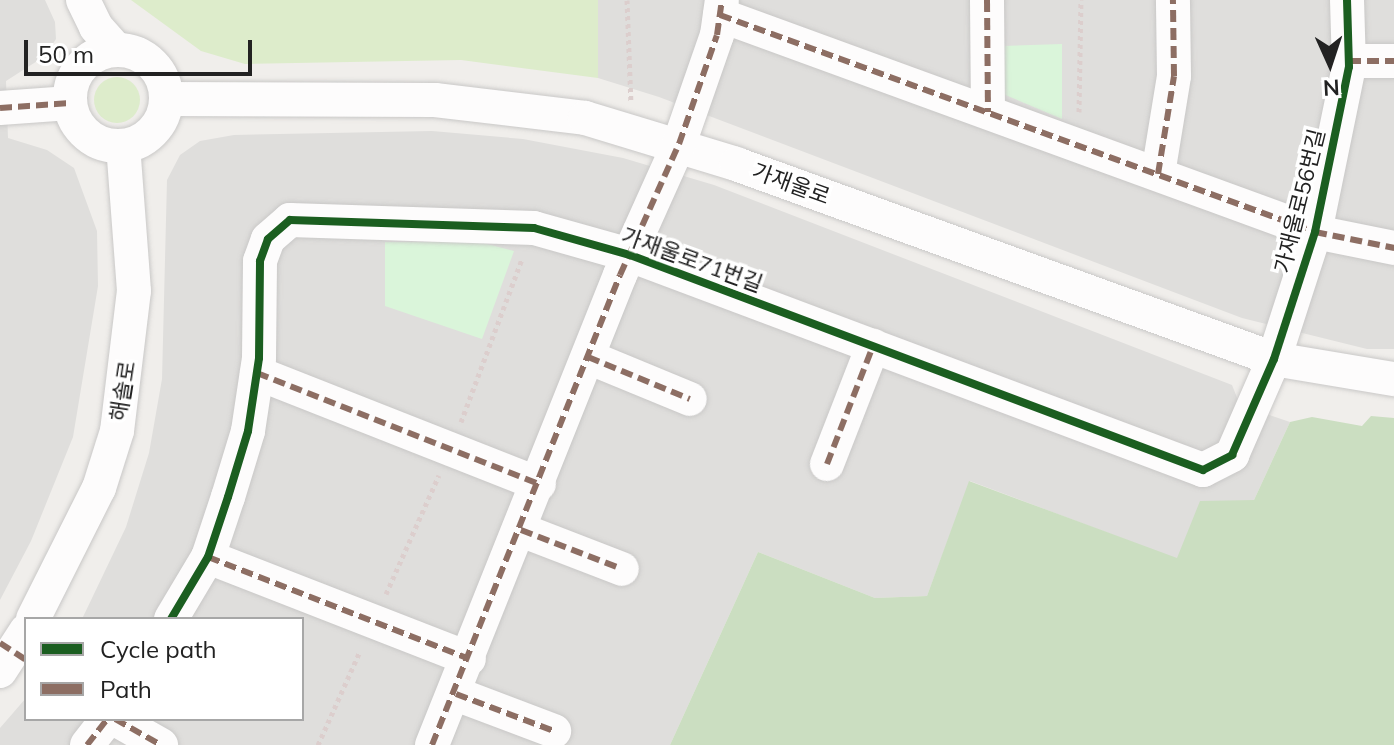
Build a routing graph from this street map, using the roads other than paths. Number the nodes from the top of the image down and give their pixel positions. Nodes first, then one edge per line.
1 (987, 0) edge
2 (1173, 0) edge
3 (1347, 0) edge
4 (721, 7) edge
5 (96, 35) edge
6 (1349, 61) junction
7 (1394, 61) edge
8 (166, 99) junction
9 (70, 103) junction
10 (0, 108) edge
11 (988, 112) junction
12 (679, 144) junction
13 (123, 146) junction
14 (1158, 174) junction
15 (1315, 232) junction
16 (1394, 248) edge
17 (630, 255) junction
18 (873, 346) junction
19 (588, 357) junction
20 (1274, 359) junction
21 (257, 373) junction
22 (1394, 379) edge
23 (690, 399) dead end
24 (827, 464) dead end
25 (539, 484) junction
26 (521, 530) junction
27 (208, 557) junction
28 (622, 569) dead end
29 (34, 617) edge
30 (172, 617) edge
31 (469, 659) junction
32 (456, 694) junction
33 (105, 721) edge
34 (119, 721) edge
35 (554, 731) dead end
36 (87, 745) edge
37 (161, 745) edge
38 (432, 745) edge

1 - 11 street
2 - 14 street
3 - 6 street, 가재울로56번길
4 - 11 street, 가재울로56번길
4 - 12 street, 가재울로56번길
5 - 8 street
5 - 9 street
6 - 7 street
6 - 15 street, 가재울로56번길
8 - 12 street, 가재울로
8 - 13 street
9 - 10 street
9 - 13 street
11 - 14 street, 가재울로56번길
12 - 17 street, 가재울로71번길
12 - 20 street, 가재울로
13 - 29 street, 해솔로
14 - 15 street, 가재울로56번길
15 - 16 street
15 - 20 street, 가재울로56번길
17 - 18 street, 가재울로71번길
17 - 19 street, 가재울로71번길
17 - 21 street, 가재울로71번길
18 - 20 street, 가재울로71번길
18 - 24 street
19 - 23 street
19 - 25 street, 가재울로71번길
20 - 22 street, 가재울로
21 - 25 street
21 - 27 street, 가재울로71번길
25 - 26 street, 가재울로71번길
26 - 28 street
26 - 31 street, 가재울로71번길
27 - 30 street, 가재울로71번길
27 - 31 street
31 - 32 street, 가재울로71번길
32 - 35 street
32 - 38 street, 가재울로71번길
33 - 36 street
34 - 37 street

